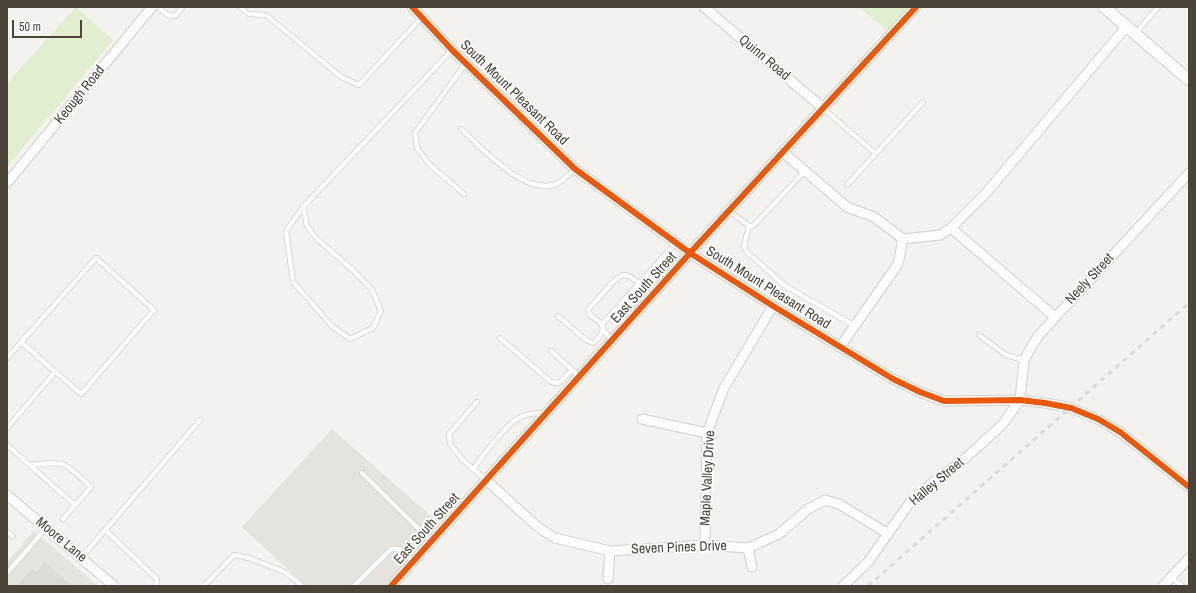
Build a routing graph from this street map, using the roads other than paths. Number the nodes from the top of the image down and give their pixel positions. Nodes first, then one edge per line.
1 (152, 7) edge
2 (158, 7) edge
3 (183, 7) edge
4 (240, 7) edge
5 (412, 7) edge
6 (704, 7) edge
7 (916, 7) edge
8 (1104, 7) edge
9 (1158, 7) edge
10 (422, 17) junction
11 (1131, 30) junction
12 (452, 50) junction
13 (466, 63) junction
14 (1189, 80) edge
15 (923, 102) dead end
16 (824, 109) junction
17 (461, 129) dead end
18 (784, 153) junction
19 (876, 154) junction
20 (575, 169) junction
21 (805, 171) junction
22 (1189, 173) edge
23 (7, 183) edge
24 (848, 185) dead end
25 (464, 194) dead end
26 (303, 207) junction
27 (729, 211) junction
28 (749, 226) junction
29 (951, 228) junction
30 (903, 239) junction
31 (676, 242) junction
32 (690, 253) junction
33 (639, 283) junction
34 (773, 306) junction
35 (558, 316) dead end
36 (1055, 317) junction
37 (602, 324) junction
38 (855, 326) junction
39 (603, 330) junction
40 (979, 335) dead end
41 (500, 338) dead end
42 (613, 340) junction
43 (21, 342) junction
44 (840, 347) junction
45 (551, 351) dead end
46 (7, 358) edge
47 (1024, 360) junction
48 (572, 370) junction
49 (55, 372) junction
50 (580, 377) junction
51 (1020, 400) junction
52 (477, 402) dead end
53 (548, 413) junction
54 (642, 419) dead end
55 (200, 420) dead end
56 (7, 428) edge
57 (708, 433) junction
58 (7, 445) edge
59 (30, 465) junction
60 (474, 469) junction
61 (362, 474) dead end
62 (487, 481) junction
63 (1189, 487) edge
64 (7, 495) edge
65 (75, 505) junction
66 (63, 519) dead end
67 (46, 528) junction
68 (105, 530) junction
69 (7, 532) edge
70 (887, 533) junction
71 (12, 536) dead end
72 (432, 542) junction
73 (705, 545) junction
74 (748, 548) junction
75 (610, 551) junction
76 (81, 558) junction
77 (1189, 558) edge
78 (414, 562) junction
79 (752, 567) dead end
80 (7, 573) edge
81 (1171, 577) junction
82 (608, 579) dead end
83 (114, 586) edge
84 (156, 586) edge
85 (204, 586) edge
86 (302, 586) edge
87 (354, 586) edge
88 (391, 586) edge
89 (843, 586) edge
90 (1163, 586) edge
91 (1182, 586) edge

1 - 23 street, Keough Road
2 - 3 lane
4 - 10 lane
5 - 10 street, South Mount Pleasant Road
6 - 16 street, Quinn Road
7 - 16 street, East South Street
8 - 11 street
9 - 11 lane
10 - 12 street, South Mount Pleasant Road
11 - 14 street
11 - 29 street
12 - 13 street, South Mount Pleasant Road
12 - 26 lane
13 - 20 street, South Mount Pleasant Road
13 - 25 lane
15 - 19 lane
16 - 18 street, East South Street
16 - 19 lane
17 - 20 lane
18 - 21 street
18 - 27 street, East South Street
19 - 24 lane
20 - 31 street, South Mount Pleasant Road
21 - 28 lane
21 - 30 street
22 - 36 street, Neely Street
26 - 26 lane
27 - 28 lane
27 - 32 street, East South Street
28 - 38 lane
29 - 30 street
29 - 36 street
30 - 38 street
31 - 32 street, South Mount Pleasant Road
31 - 33 lane
32 - 34 street, South Mount Pleasant Road
32 - 42 street, East South Street
33 - 37 lane
33 - 37 lane
34 - 44 street, South Mount Pleasant Road
34 - 57 street, Maple Valley Drive
35 - 39 lane
36 - 47 street, Neely Street
37 - 39 lane
38 - 44 street
39 - 42 lane
40 - 47 lane
41 - 48 lane
42 - 50 street, East South Street
43 - 46 lane
43 - 49 lane
43 - 49 lane
44 - 51 street, South Mount Pleasant Road
45 - 48 lane
47 - 51 street, Neely Street
48 - 50 lane
49 - 56 lane
50 - 53 street, East South Street
51 - 63 street, South Mount Pleasant Road
51 - 70 street, Halley Street
52 - 60 lane
53 - 60 lane
53 - 62 street, East South Street
54 - 57 street
55 - 68 lane
57 - 73 street, Maple Valley Drive
58 - 59 lane
59 - 65 lane
59 - 65 lane
60 - 62 lane
61 - 72 lane
62 - 72 street, East South Street
62 - 75 street, Seven Pines Drive
64 - 67 street, Moore Lane
65 - 66 lane
67 - 76 street, Moore Lane
67 - 80 lane
68 - 76 lane
68 - 84 lane
69 - 71 lane
70 - 74 street, Seven Pines Drive
70 - 89 street, Halley Street
72 - 78 street, East South Street
73 - 74 street, Seven Pines Drive
73 - 75 street, Seven Pines Drive
74 - 79 street
75 - 82 street
76 - 83 street, Moore Lane
77 - 81 street
78 - 87 lane
78 - 88 street, East South Street
81 - 90 street
81 - 91 lane
85 - 86 lane

